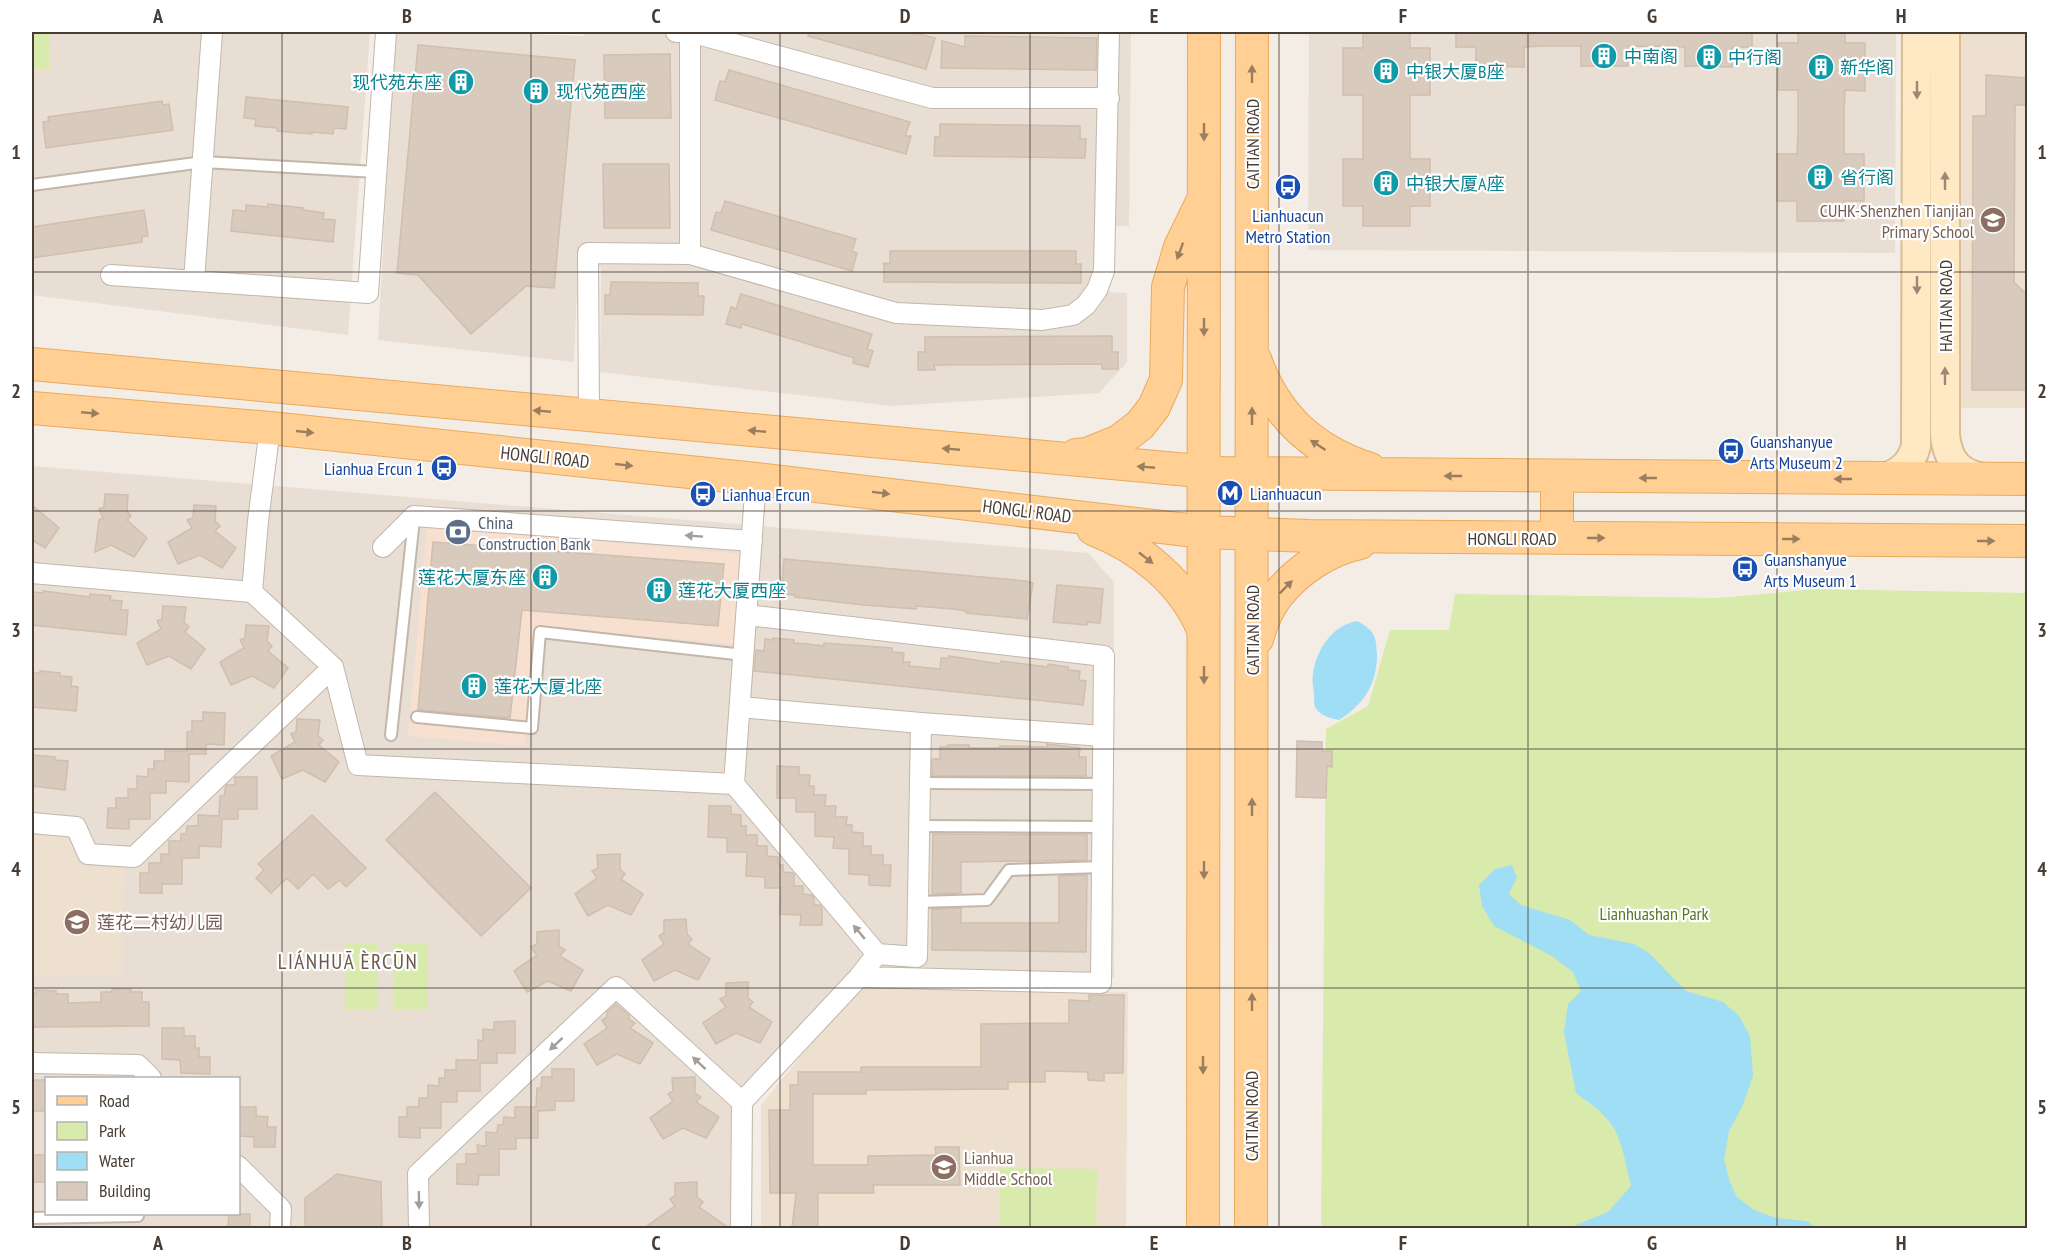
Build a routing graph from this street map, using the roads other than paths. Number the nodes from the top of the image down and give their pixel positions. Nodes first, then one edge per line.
1 (212, 32) edge
2 (386, 32) edge
3 (676, 32) edge
4 (690, 32) edge
5 (1109, 32) edge
6 (1204, 32) edge
7 (1252, 32) edge
8 (1917, 32) edge
9 (1946, 32) edge
10 (1109, 98) junction
11 (203, 162) junction
12 (376, 172) junction
13 (32, 185) edge
14 (1204, 198) junction
15 (690, 254) junction
16 (111, 275) dead end
17 (194, 281) junction
18 (1252, 349) junction
19 (32, 364) edge
20 (32, 408) edge
21 (589, 415) junction
22 (270, 428) junction
23 (842, 439) junction
24 (1024, 456) junction
25 (1204, 472) junction
26 (1252, 474) junction
27 (1412, 476) junction
28 (1557, 477) junction
29 (756, 479) junction
30 (1875, 479) junction
31 (1994, 479) junction
32 (2028, 479) edge
33 (837, 488) junction
34 (1035, 512) junction
35 (414, 516) junction
36 (1204, 532) junction
37 (1252, 535) junction
38 (1390, 537) junction
39 (1557, 538) junction
40 (753, 541) junction
41 (2028, 541) edge
42 (383, 547) dead end
43 (32, 573) edge
44 (252, 592) junction
45 (747, 615) junction
46 (1204, 632) junction
47 (744, 655) junction
48 (1252, 657) junction
49 (333, 667) junction
50 (341, 698) dead end
51 (740, 707) junction
52 (417, 717) dead end
53 (921, 723) junction
54 (392, 735) dead end
55 (1103, 736) junction
56 (920, 783) junction
57 (734, 784) junction
58 (1102, 784) junction
59 (32, 822) edge
60 (919, 826) junction
61 (1102, 827) junction
62 (1102, 867) junction
63 (918, 902) junction
64 (877, 954) junction
65 (859, 977) junction
66 (32, 1063) edge
67 (150, 1077) edge
68 (742, 1102) junction
69 (240, 1168) edge
70 (138, 1216) dead end
71 (32, 1218) edge
72 (87, 1223) edge
73 (280, 1228) edge
74 (419, 1228) edge
75 (741, 1228) edge
76 (1203, 1228) edge
77 (1251, 1228) edge

1 - 11 street
2 - 12 street
3 - 4 street
4 - 10 street
4 - 15 street
5 - 10 street
6 -> 14 main road
18 -> 7 main road, CAITIAN ROAD
8 -> 30 street, HAITIAN ROAD
31 -> 9 street, HAITIAN ROAD
10 - 15 street
11 - 12 lane
11 - 13 lane
11 - 17 street
12 - 17 street
14 -> 24 main road
14 -> 25 main road
15 - 21 street
16 - 17 street
26 -> 18 main road, CAITIAN ROAD
27 -> 18 main road
21 -> 19 main road
20 -> 22 main road, HONGLI ROAD
23 -> 21 main road
22 -> 29 main road, HONGLI ROAD
22 - 44 street
24 -> 23 main road
23 - 33 main road
25 -> 24 main road
25 - 26 main road
25 - 36 main road
26 - 27 main road
26 - 37 main road, CAITIAN ROAD
28 -> 27 main road
30 -> 28 main road
28 - 39 main road
29 - 33 main road, HONGLI ROAD
29 - 40 street
30 - 31 main road
31 - 32 main road
33 -> 34 main road, HONGLI ROAD
34 - 36 main road, HONGLI ROAD
34 -> 46 main road
40 -> 35 street
35 - 42 street
35 - 54 lane
36 - 37 main road, HONGLI ROAD
36 - 46 main road
37 - 38 main road, HONGLI ROAD
37 - 48 main road, CAITIAN ROAD
38 - 39 main road, HONGLI ROAD
48 -> 38 main road
39 -> 41 main road, HONGLI ROAD
40 - 45 street
43 - 44 street
44 - 49 street
45 - 47 street
45 - 55 street
46 -> 76 main road
47 - 51 street
47 - 52 lane
77 -> 48 main road, CAITIAN ROAD
49 - 50 street
49 - 57 street
49 - 59 street
51 - 53 street
51 - 57 street
53 - 55 street
53 - 56 street
55 - 58 street
56 - 58 lane
56 - 60 street
64 -> 57 street
58 - 61 street
60 - 61 lane
60 - 63 street
61 - 62 street
62 - 63 lane
62 - 65 street
63 - 64 street
64 - 65 street
65 - 68 street
66 - 67 street
68 -> 74 street
68 - 75 street
69 - 73 street
70 - 72 lane
71 - 72 lane

